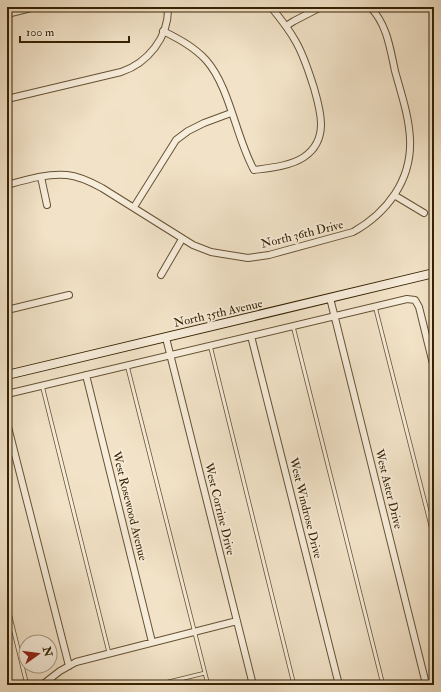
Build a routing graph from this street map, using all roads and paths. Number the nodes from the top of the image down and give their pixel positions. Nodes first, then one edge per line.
1 (35, 7) edge
2 (168, 7) edge
3 (271, 7) edge
4 (321, 7) edge
5 (370, 7) edge
6 (7, 14) edge
7 (286, 26) junction
8 (163, 31) junction
9 (7, 99) edge
10 (232, 113) junction
11 (41, 177) junction
12 (7, 185) edge
13 (394, 195) junction
14 (47, 205) dead end
15 (134, 207) junction
16 (424, 213) dead end
17 (182, 239) junction
18 (434, 273) edge
19 (161, 275) dead end
20 (70, 295) dead end
21 (330, 298) junction
22 (375, 306) junction
23 (7, 310) edge
24 (334, 316) junction
25 (293, 326) junction
26 (252, 336) junction
27 (166, 338) junction
28 (210, 346) junction
29 (170, 355) junction
30 (128, 365) junction
31 (434, 368) edge
32 (7, 375) edge
33 (86, 375) junction
34 (42, 386) junction
35 (7, 394) edge
36 (7, 423) edge
37 (434, 538) edge
38 (7, 604) edge
39 (237, 621) junction
40 (196, 631) junction
41 (152, 642) junction
42 (109, 653) junction
43 (69, 666) junction
44 (205, 673) junction
45 (434, 682) edge
46 (27, 685) edge
47 (42, 685) edge
48 (156, 685) edge
49 (208, 685) edge
50 (253, 685) edge
51 (294, 685) edge
52 (339, 685) edge
53 (383, 685) edge
54 (424, 685) edge

1 - 6 street
2 - 8 street
3 - 7 street
4 - 7 street
5 - 13 street, North 36th Drive
7 - 10 street
8 - 9 street
8 - 10 street
10 - 15 street
11 - 12 street, North 36th Drive
11 - 14 street
11 - 15 street, North 36th Drive
13 - 16 street
13 - 17 street, North 36th Drive
15 - 17 street, North 36th Drive
17 - 19 street
18 - 21 main road, North 35th Avenue
20 - 23 street
21 - 24 street, West Aster Drive
21 - 27 main road, North 35th Avenue
22 - 24 street
22 - 31 street
22 - 37 lane
24 - 25 street
24 - 54 street, West Aster Drive
25 - 26 street
25 - 53 lane
26 - 28 street
26 - 52 street, West Windrose Drive
27 - 29 street, West Corrine Drive
27 - 32 main road, North 35th Avenue
28 - 29 street
28 - 51 lane
29 - 30 street
29 - 39 street, West Corrine Drive
30 - 33 street
30 - 40 lane
33 - 34 street
33 - 41 street, West Rosewood Avenue
34 - 35 street
34 - 42 lane
36 - 43 street
38 - 46 lane
39 - 40 street
39 - 50 street, West Corrine Drive
40 - 41 street
40 - 44 lane
41 - 42 street
42 - 43 street
43 - 47 street
44 - 48 lane
44 - 49 lane
45 - 54 street

